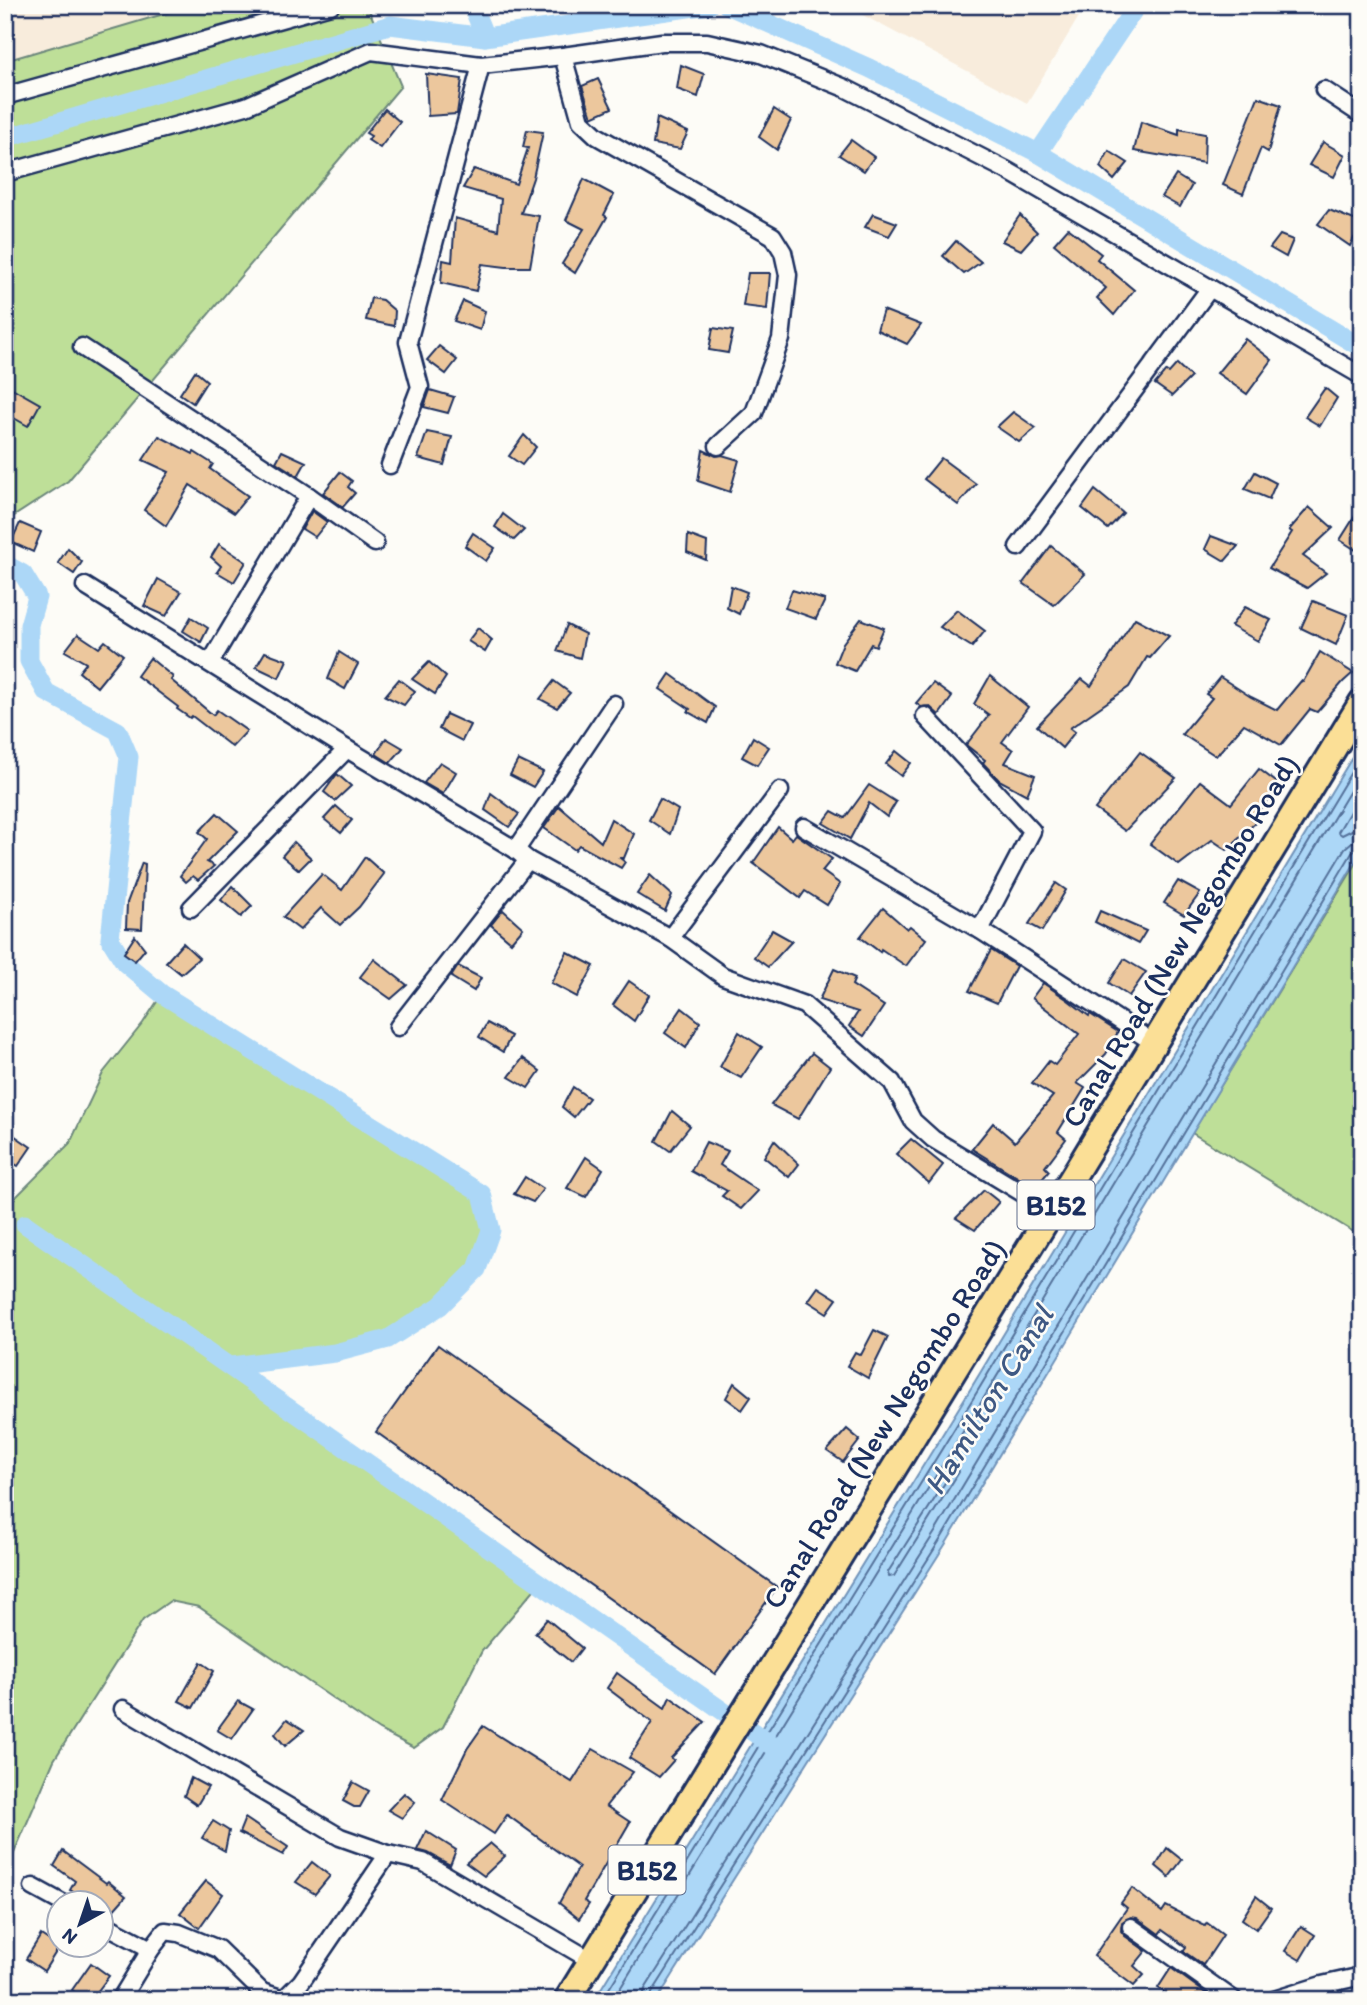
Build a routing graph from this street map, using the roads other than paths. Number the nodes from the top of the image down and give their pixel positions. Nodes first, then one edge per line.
1 (331, 5) edge
2 (562, 56) junction
3 (481, 65) junction
4 (1324, 90) dead end
5 (5, 96) edge
6 (1362, 115) edge
7 (5, 173) edge
8 (1210, 289) junction
9 (82, 346) dead end
10 (1362, 376) edge
11 (718, 446) dead end
12 (390, 465) dead end
13 (309, 496) junction
14 (375, 543) dead end
15 (1018, 547) dead end
16 (85, 586) dead end
17 (210, 663) junction
18 (1362, 702) edge
19 (614, 704) dead end
20 (925, 716) dead end
21 (347, 749) junction
22 (780, 791) dead end
23 (804, 827) dead end
24 (522, 855) junction
25 (191, 908) dead end
26 (980, 930) junction
27 (670, 938) junction
28 (398, 1027) dead end
29 (1154, 1043) junction
30 (1052, 1210) junction
31 (123, 1709) dead end
32 (388, 1854) junction
33 (33, 1887) dead end
34 (46, 1894) edge
35 (1131, 1927) dead end
36 (116, 1930) edge
37 (151, 1949) junction
38 (592, 1961) junction
39 (1362, 1976) edge
40 (120, 2000) edge
41 (568, 2000) edge
42 (1234, 2000) edge
43 (1274, 2000) edge

1 - 5 street
2 - 3 street
2 - 8 street
2 - 11 street
3 - 7 street
3 - 12 street
4 - 6 street
8 - 10 street
8 - 15 street
9 - 13 street
13 - 14 street
13 - 17 street
16 - 17 street
17 - 21 street
18 - 29 main road, Canal Road (New Negombo Road) / B152
19 - 24 street
20 - 26 street
21 - 24 street
21 - 25 street
22 - 27 street
23 - 26 street
24 - 27 street
24 - 28 street
26 - 29 street
27 - 30 street
29 - 30 main road, Canal Road (New Negombo Road) / B152
30 - 38 main road, Canal Road (New Negombo Road) / B152
31 - 32 street
32 - 37 street
32 - 38 street
33 - 34 street
35 - 42 street
36 - 37 street
37 - 40 street
38 - 41 main road, Canal Road (New Negombo Road) / B152
39 - 43 street

